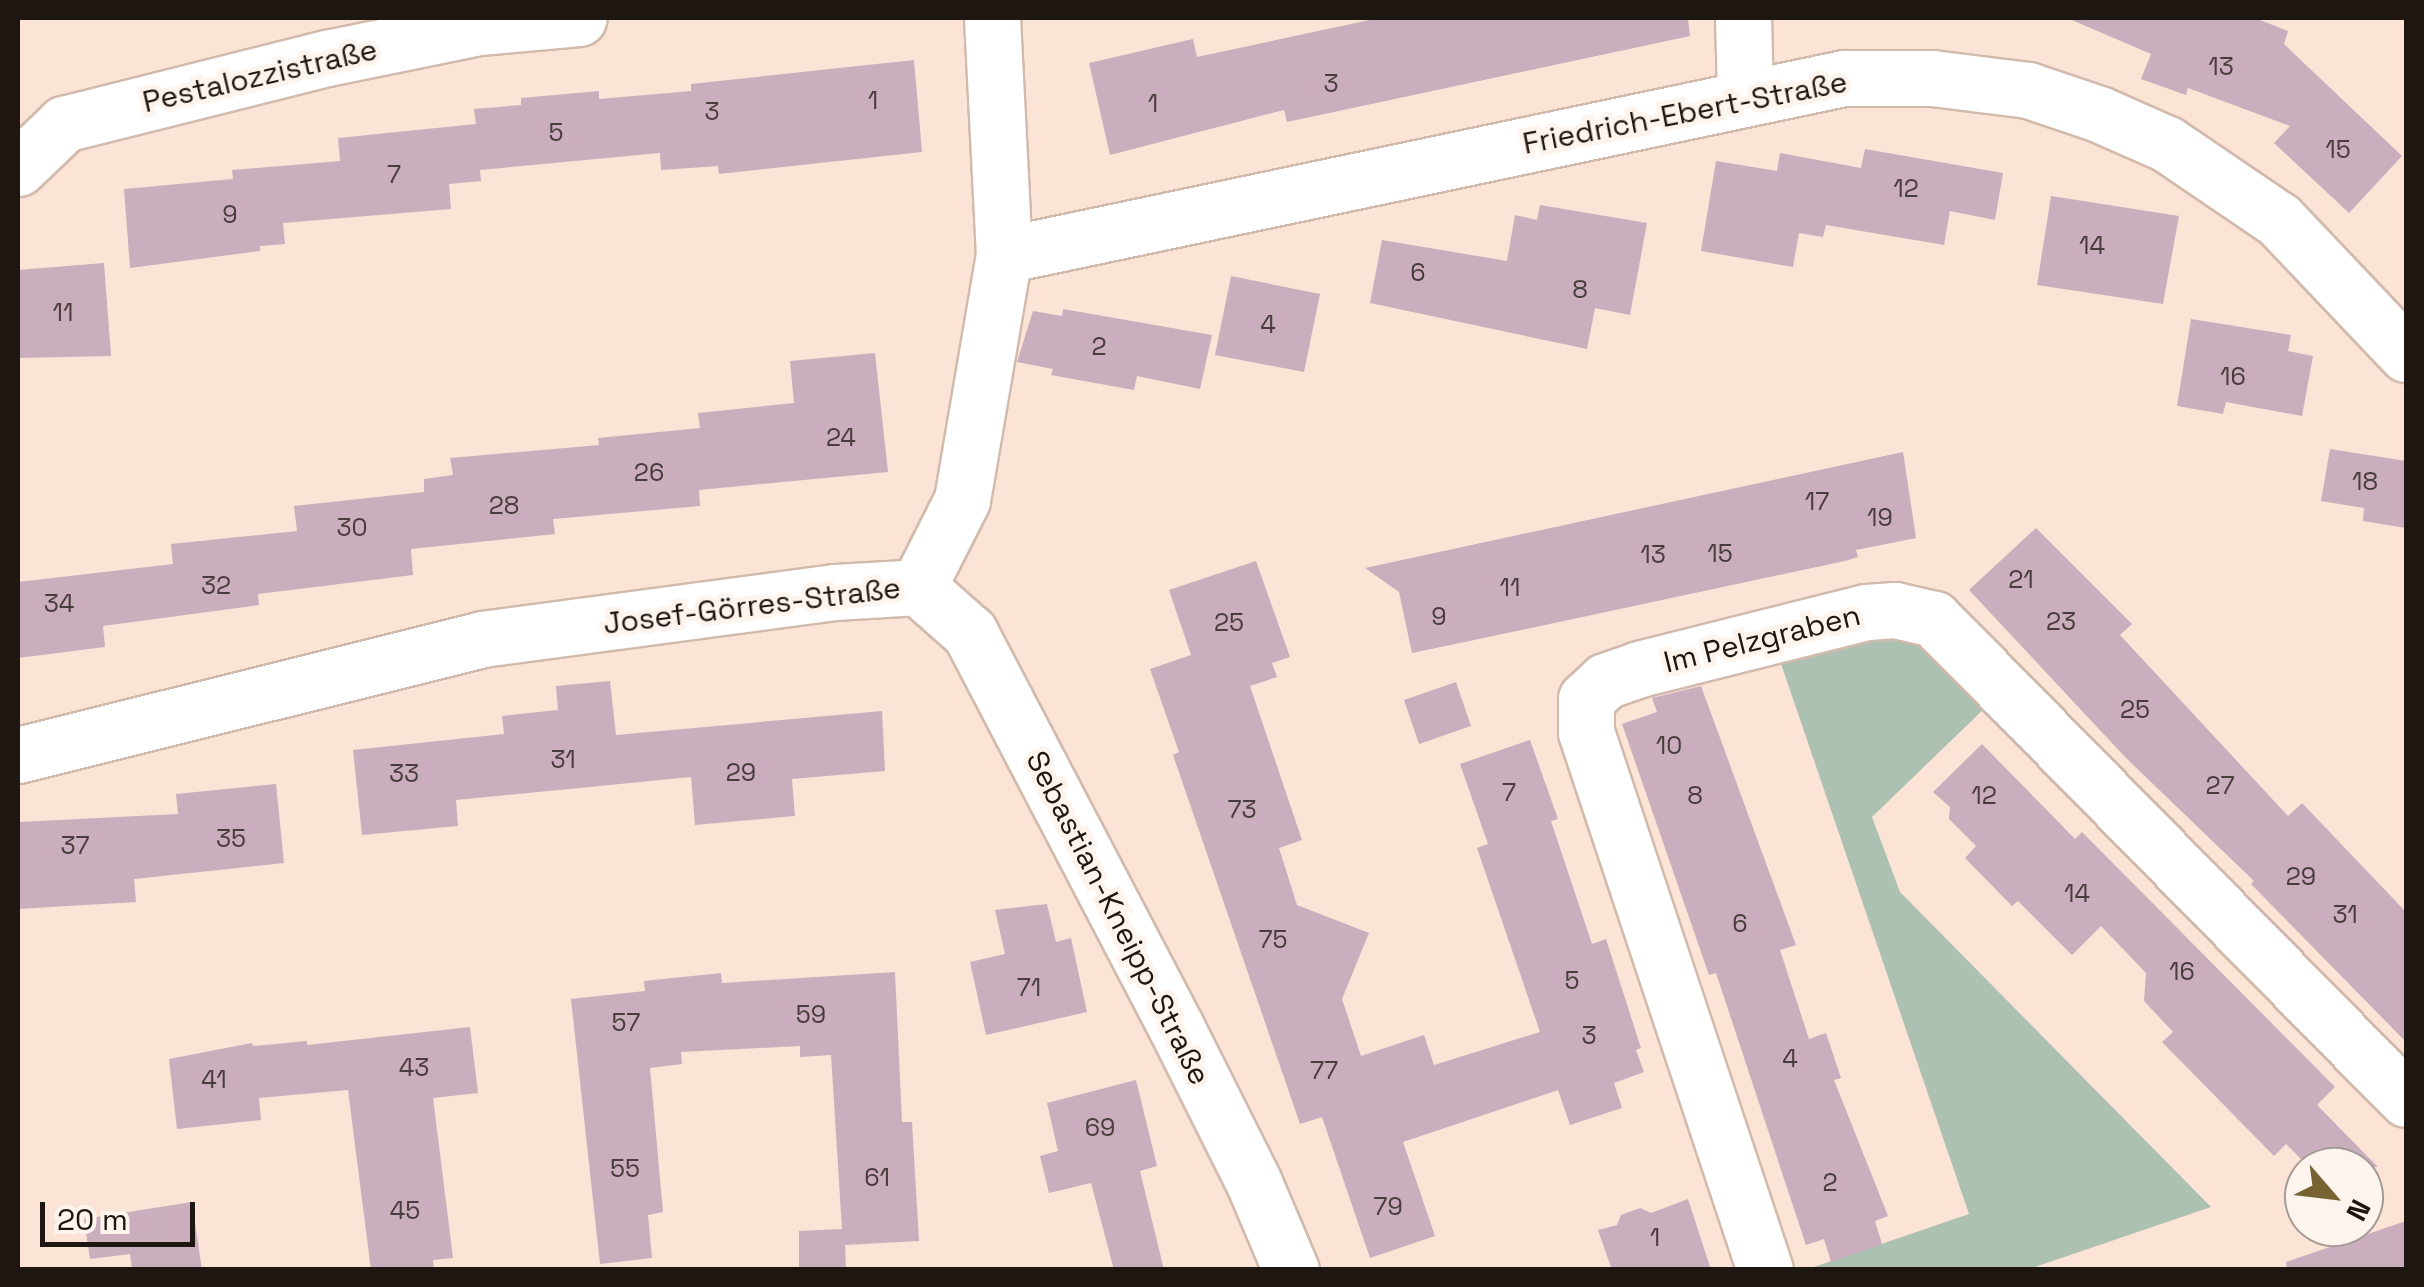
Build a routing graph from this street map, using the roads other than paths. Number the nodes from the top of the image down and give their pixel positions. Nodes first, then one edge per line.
1 (580, 18) edge
2 (992, 18) edge
3 (1743, 18) edge
4 (1745, 97) junction
5 (18, 168) edge
6 (1004, 256) junction
7 (2406, 354) edge
8 (918, 587) junction
9 (18, 756) edge
10 (2406, 1099) edge
11 (1291, 1270) edge
12 (1765, 1270) edge

1 - 5 street, Pestalozzistraße
2 - 6 street, Josef-Görres-Straße
3 - 4 street
4 - 6 street, Friedrich-Ebert-Straße
4 - 7 street, Friedrich-Ebert-Straße
6 - 8 street, Josef-Görres-Straße
8 - 9 street, Josef-Görres-Straße
8 - 11 street, Sebastian-Kneipp-Straße
10 - 12 street, Im Pelzgraben

